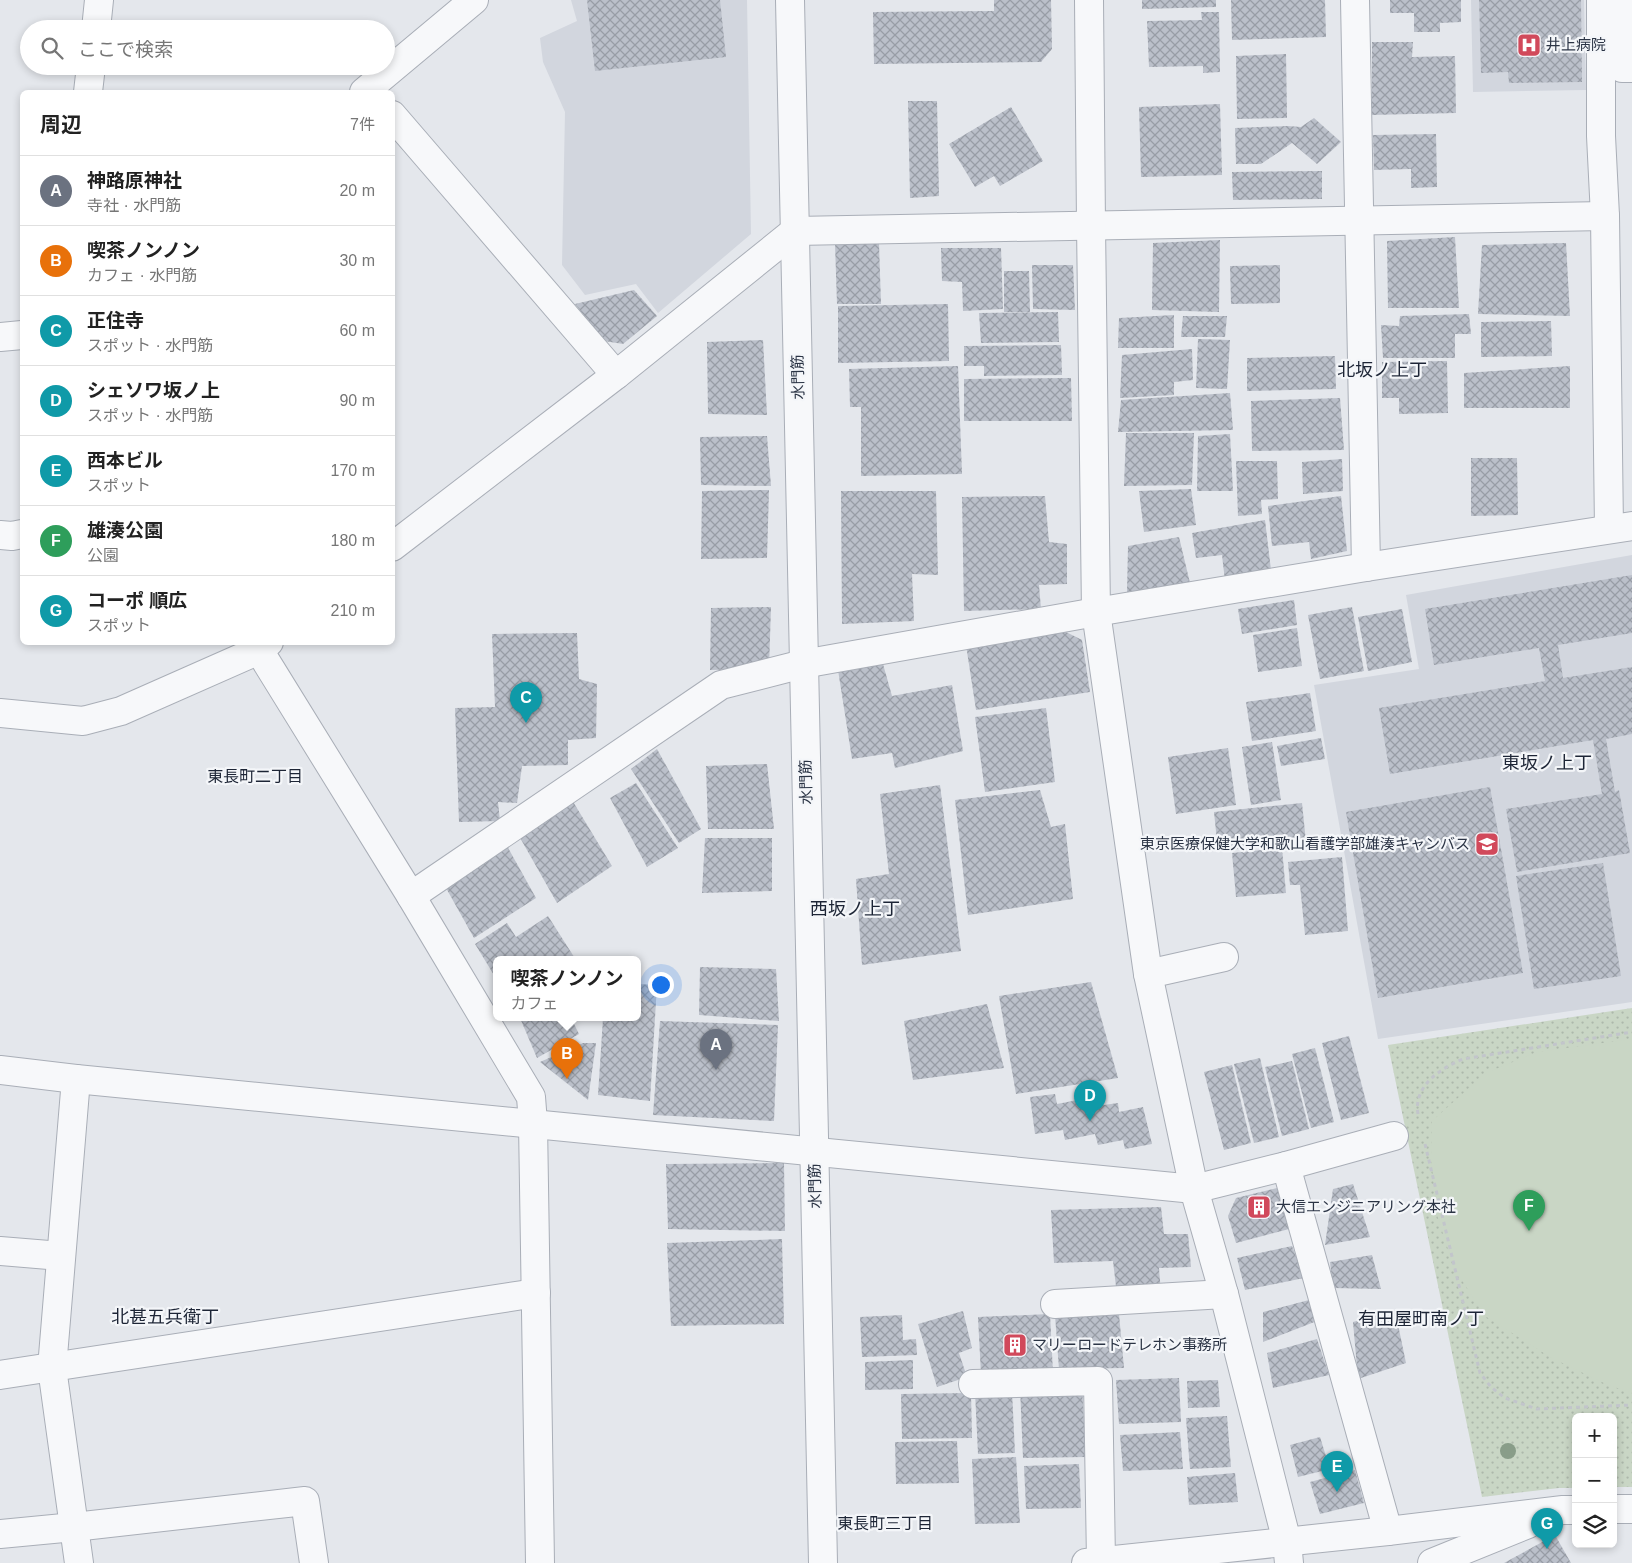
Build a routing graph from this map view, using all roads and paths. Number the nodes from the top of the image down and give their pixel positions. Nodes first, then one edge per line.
1 (99, 0) edge
2 (474, 0) edge
3 (790, 0) edge
4 (1089, 0) edge
5 (1355, 0) edge
6 (1601, 0) edge
7 (1621, 0) edge
8 (97, 20) edge
9 (395, 68) edge
10 (1632, 68) edge
11 (90, 75) edge
12 (387, 75) edge
13 (88, 90) edge
14 (370, 90) edge
15 (395, 119) edge
16 (1605, 216) junction
17 (1359, 220) junction
18 (1091, 225) junction
19 (795, 231) junction
20 (20, 335) edge
21 (0, 337) edge
22 (616, 374) junction
23 (1620, 527) edge
24 (20, 534) edge
25 (0, 535) edge
26 (395, 545) edge
27 (1366, 567) junction
28 (1096, 612) junction
29 (261, 645) edge
30 (803, 664) junction
31 (0, 713) edge
32 (411, 896) junction
33 (1224, 957) dead end
34 (1148, 974) junction
35 (1632, 1032) edge
36 (0, 1070) edge
37 (76, 1079) junction
38 (1420, 1120) dead end
39 (533, 1123) junction
40 (1394, 1136) joint
41 (815, 1151) junction
42 (1286, 1166) junction
43 (1194, 1189) junction
44 (0, 1250) edge
45 (61, 1256) junction
46 (536, 1293) junction
47 (1224, 1294) junction
48 (1055, 1304) dead end
49 (52, 1368) junction
50 (0, 1375) edge
51 (973, 1384) dead end
52 (1632, 1406) edge
53 (1617, 1509) edge
54 (1632, 1509) edge
55 (1569, 1510) edge
56 (1429, 1526) junction
57 (74, 1527) junction
58 (1388, 1532) junction
59 (0, 1534) edge
60 (1288, 1553) edge
61 (1440, 1561) edge
62 (1094, 1562) edge
63 (79, 1563) edge
64 (314, 1563) edge
65 (540, 1563) edge
66 (823, 1563) edge

1 - 8 street
2 - 9 street
3 - 19 street, 水門筋
4 - 18 street
5 - 17 street
6 - 16 street
7 - 10 street
11 - 13 street
12 - 14 street
15 - 22 street
16 - 17 street
16 - 23 street
17 - 18 street
17 - 27 street
18 - 19 street
18 - 28 street
19 - 22 street
19 - 30 street, 水門筋
20 - 21 street
22 - 26 street
23 - 27 street
24 - 25 street
27 - 28 street
28 - 30 street
28 - 34 street
29 - 31 street
29 - 32 street
30 - 32 street
30 - 41 street, 水門筋
32 - 39 street
33 - 34 street
34 - 43 street
35 - 38 path
36 - 37 street
37 - 39 street
37 - 45 street
39 - 41 street
39 - 46 street
40 - 42 street
40 - 52 path
41 - 43 street
41 - 66 street, 水門筋
42 - 43 street
42 - 58 street
43 - 47 street
44 - 45 street
45 - 49 street
46 - 49 street
46 - 65 street
47 - 48 street
47 - 60 street
49 - 50 street
49 - 57 street
51 - 62 street
53 - 54 street
55 - 56 street
55 - 61 street
56 - 58 street
56 - 61 street
57 - 59 street
57 - 63 street
57 - 64 street
58 - 60 street
60 - 62 street

